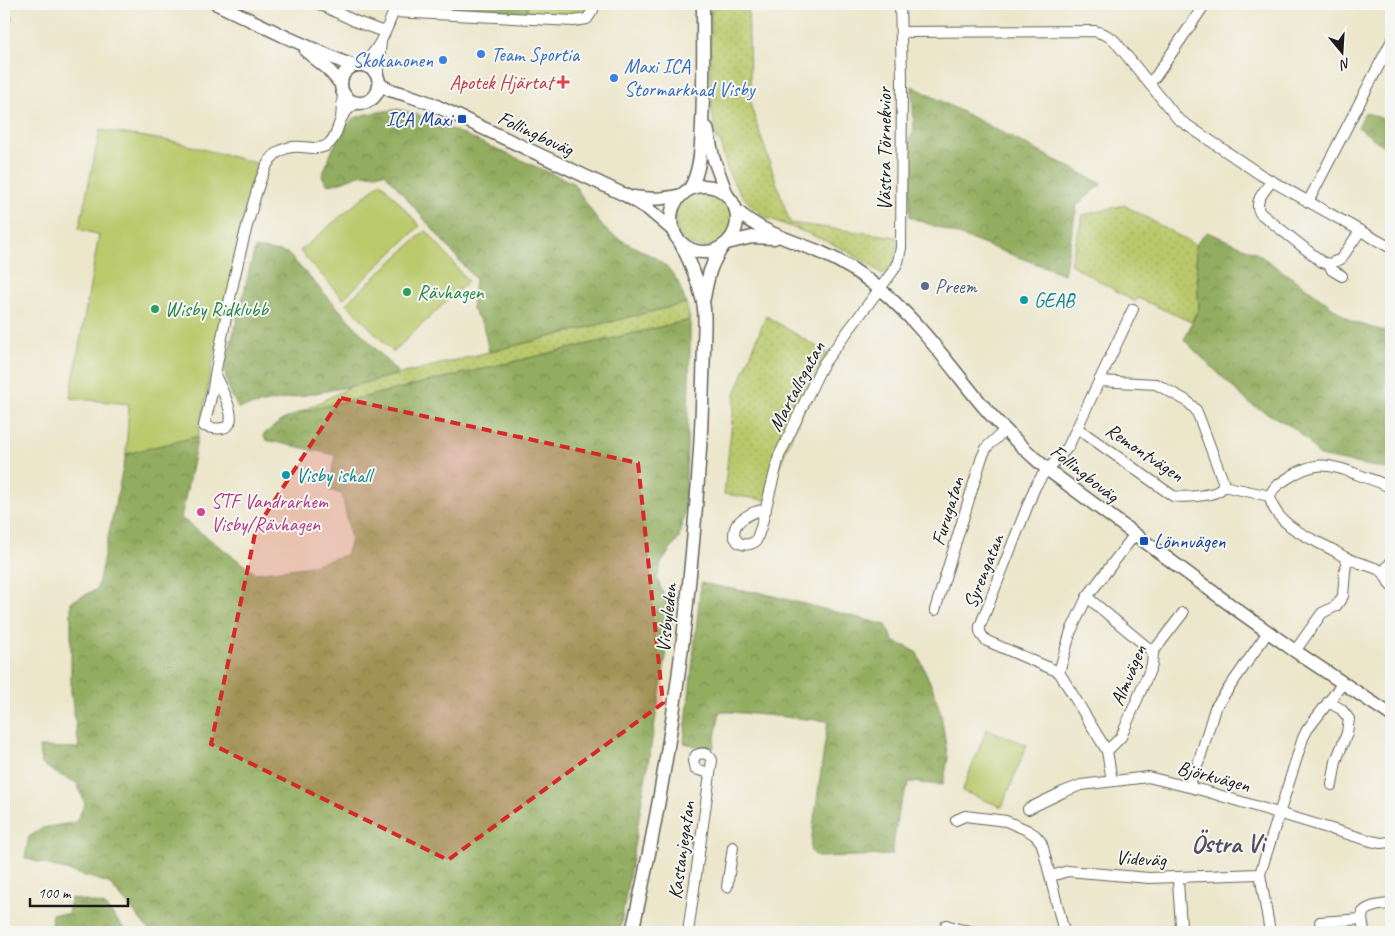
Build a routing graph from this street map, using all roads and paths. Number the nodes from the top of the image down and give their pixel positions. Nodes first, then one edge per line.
1 (217, 4) edge
2 (319, 4) edge
3 (594, 4) edge
4 (704, 4) edge
5 (900, 4) edge
6 (1205, 4) edge
7 (395, 8) edge
8 (901, 32) junction
9 (383, 36) junction
10 (286, 37) junction
11 (1391, 42) edge
12 (357, 65) junction
13 (379, 81) junction
14 (1149, 83) junction
15 (342, 88) junction
16 (703, 101) junction
17 (363, 102) junction
18 (430, 103) junction
19 (341, 120) junction
20 (1272, 181) junction
21 (686, 192) junction
22 (727, 195) junction
23 (627, 196) junction
24 (1308, 202) junction
25 (736, 210) junction
26 (1360, 231) junction
27 (677, 236) junction
28 (782, 238) junction
29 (725, 244) junction
30 (1391, 248) edge
31 (1330, 264) junction
32 (1342, 276) dead end
33 (880, 289) junction
34 (703, 303) junction
35 (1133, 309) dead end
36 (215, 376) junction
37 (1100, 381) junction
38 (1077, 428) junction
39 (1005, 430) junction
40 (1048, 470) junction
41 (1223, 486) junction
42 (1391, 488) edge
43 (1270, 496) junction
44 (766, 510) dead end
45 (1135, 534) junction
46 (1347, 558) junction
47 (1391, 562) edge
48 (1383, 572) junction
49 (1391, 586) edge
50 (1087, 597) junction
51 (935, 610) dead end
52 (1183, 613) dead end
53 (1268, 632) junction
54 (1295, 651) junction
55 (1153, 652) junction
56 (1059, 672) junction
57 (1343, 683) junction
58 (1328, 702) junction
59 (1391, 716) edge
60 (1107, 751) junction
61 (710, 772) dead end
62 (1112, 781) junction
63 (1332, 785) dead end
64 (1190, 786) junction
65 (1028, 810) dead end
66 (1280, 813) junction
67 (956, 820) dead end
68 (1391, 842) edge
69 (733, 847) dead end
70 (1260, 874) junction
71 (1051, 876) junction
72 (1188, 877) junction
73 (727, 887) dead end
74 (1391, 904) edge
75 (1362, 919) junction
76 (1320, 922) dead end
77 (946, 925) dead end
78 (632, 932) edge
79 (688, 932) edge
80 (975, 932) edge
81 (1064, 932) edge
82 (1180, 932) edge
83 (1270, 932) edge
84 (1364, 932) edge

1 - 10 main road
2 - 9 street
3 - 7 street
4 - 16 main road
5 - 8 street, Västra Törnekvior
6 - 14 street
7 - 9 street
8 - 14 street
8 - 33 street, Västra Törnekvior
9 - 12 street
9 - 13 street
10 - 12 main road
10 - 15 main road
11 - 24 street
12 - 13 main road
12 - 15 main road
13 - 17 main road
13 - 18 main road, Follingboväg
14 - 20 street
15 - 17 main road
15 - 19 street
16 - 21 main road
16 - 22 main road
17 - 18 main road, Follingboväg
17 - 19 street
18 - 23 main road, Follingboväg
19 - 36 street
20 - 24 street
20 - 31 street
21 - 22 main road
21 - 23 main road, Follingboväg
21 - 27 main road
22 - 25 main road
23 - 27 main road, Follingboväg
24 - 26 street
25 - 28 main road, Follingboväg
25 - 29 main road
26 - 30 street
26 - 31 street
27 - 29 main road
27 - 34 main road, Visbyleden
28 - 29 main road, Follingboväg
28 - 33 main road, Follingboväg
29 - 34 main road, Visbyleden
31 - 32 street
33 - 39 main road, Follingboväg
33 - 44 street, Martallsgatan
34 - 78 main road, Visbyleden
35 - 37 street, Remontvägen
36 - 36 street
37 - 38 street, Remontvägen
37 - 41 street, Remontvägen
38 - 40 street, Remontvägen
38 - 41 street, Remontvägen
39 - 40 main road, Follingboväg
39 - 51 street, Furugatan
40 - 45 main road, Follingboväg
40 - 56 street, Syrengatan
41 - 43 street
42 - 43 street
43 - 46 street
45 - 50 street
45 - 53 main road, Follingboväg
46 - 48 street
46 - 54 street
47 - 48 street
48 - 49 street
50 - 55 street
50 - 56 street
52 - 55 street, Almvägen
53 - 54 main road, Follingboväg
53 - 64 street
54 - 57 main road, Follingboväg
55 - 60 street, Almvägen
56 - 60 street
57 - 58 street
57 - 59 main road, Follingboväg
58 - 63 street
58 - 66 street
60 - 62 street
61 - 79 street, Kastanjegatan
62 - 64 street, Björkvägen
62 - 65 street, Björkvägen
64 - 66 street, Björkvägen
66 - 68 street, Björkvägen
66 - 70 street
67 - 71 street
69 - 73 street
70 - 72 street, Videväg
70 - 83 street
71 - 72 street, Videväg
71 - 81 street
72 - 82 street
74 - 75 street
75 - 76 street
75 - 84 street
77 - 80 street

